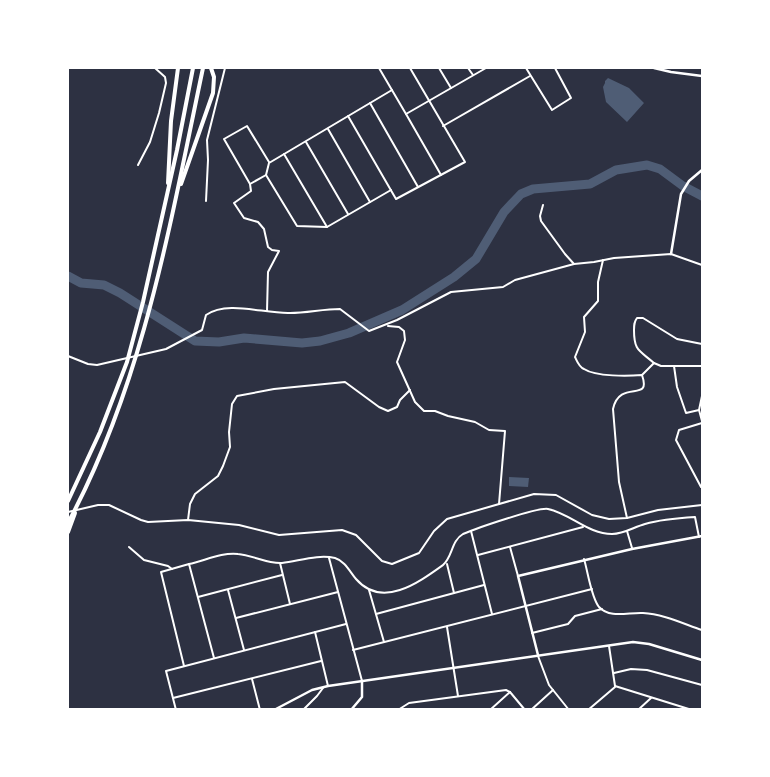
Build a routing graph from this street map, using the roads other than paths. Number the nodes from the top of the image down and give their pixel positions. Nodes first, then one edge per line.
1 (155, 68) edge
2 (178, 68) edge
3 (193, 68) edge
4 (203, 68) edge
5 (212, 68) edge
6 (225, 68) edge
7 (379, 68) edge
8 (410, 68) edge
9 (439, 68) edge
10 (468, 68) edge
11 (486, 68) edge
12 (526, 68) edge
13 (555, 68) edge
14 (654, 68) edge
15 (473, 75) junction
16 (531, 75) junction
17 (702, 76) edge
18 (451, 88) junction
19 (392, 90) junction
20 (429, 102) junction
21 (370, 103) junction
22 (406, 114) junction
23 (348, 116) junction
24 (443, 126) junction
25 (328, 128) junction
26 (306, 142) junction
27 (284, 154) junction
28 (269, 163) junction
29 (138, 165) dead end
30 (702, 170) edge
31 (266, 175) junction
32 (441, 175) junction
33 (250, 184) junction
34 (418, 187) junction
35 (391, 190) junction
36 (167, 195) junction
37 (176, 197) junction
38 (206, 201) dead end
39 (370, 202) junction
40 (543, 205) dead end
41 (348, 214) junction
42 (327, 227) junction
43 (671, 254) junction
44 (603, 260) junction
45 (574, 264) junction
46 (702, 265) edge
47 (267, 311) junction
48 (386, 325) junction
49 (702, 344) edge
50 (68, 356) edge
51 (654, 363) junction
52 (674, 366) junction
53 (702, 366) edge
54 (642, 375) junction
55 (410, 390) junction
56 (702, 396) edge
57 (702, 404) edge
58 (699, 410) junction
59 (702, 422) edge
60 (94, 467) junction
61 (702, 486) edge
62 (68, 501) edge
63 (499, 504) junction
64 (702, 505) edge
65 (68, 512) edge
66 (627, 518) junction
67 (188, 520) junction
68 (68, 523) edge
69 (584, 526) junction
70 (471, 531) junction
71 (627, 531) junction
72 (68, 532) edge
73 (701, 537) edge
74 (510, 546) junction
75 (129, 547) dead end
76 (632, 549) junction
77 (478, 555) junction
78 (328, 557) junction
79 (584, 559) junction
80 (280, 563) junction
81 (446, 563) junction
82 (190, 564) junction
83 (172, 569) junction
84 (282, 575) junction
85 (518, 576) junction
86 (484, 585) junction
87 (592, 589) junction
88 (228, 590) junction
89 (369, 590) junction
90 (338, 592) junction
91 (454, 593) junction
92 (198, 596) junction
93 (290, 604) junction
94 (525, 606) junction
95 (602, 609) junction
96 (376, 614) junction
97 (492, 614) junction
98 (236, 618) junction
99 (346, 624) junction
100 (448, 626) junction
101 (702, 630) edge
102 (314, 632) junction
103 (532, 633) junction
104 (384, 642) junction
105 (609, 646) junction
106 (244, 650) junction
107 (353, 650) junction
108 (538, 656) junction
109 (214, 658) junction
110 (702, 660) edge
111 (321, 661) junction
112 (184, 666) junction
113 (453, 668) junction
114 (614, 673) junction
115 (252, 679) junction
116 (362, 681) junction
117 (702, 685) edge
118 (328, 686) junction
119 (615, 686) junction
120 (324, 687) junction
121 (553, 690) junction
122 (510, 692) junction
123 (458, 696) junction
124 (174, 698) junction
125 (651, 698) junction
126 (592, 706) junction
127 (401, 708) edge
128 (690, 709) edge
129 (176, 710) edge
130 (260, 710) edge
131 (274, 710) edge
132 (303, 710) edge
133 (351, 710) edge
134 (398, 710) edge
135 (490, 710) edge
136 (525, 710) edge
137 (531, 710) edge
138 (569, 710) edge
139 (588, 710) edge
140 (596, 710) edge
141 (638, 710) edge

1 - 29 street
2 - 36 highway
3 - 36 highway
4 - 37 highway
5 - 37 highway
6 - 38 street
7 - 19 street
8 - 20 street
9 - 18 street
10 - 15 street
11 - 15 street
12 - 16 street
13 - 16 street
14 - 17 street
15 - 18 street
16 - 24 street
18 - 20 street
19 - 21 street
19 - 22 street
20 - 22 street
20 - 24 street
21 - 23 street
21 - 34 street
22 - 32 street
23 - 25 street
23 - 35 street
24 - 32 street
25 - 26 street
25 - 39 street
26 - 27 street
26 - 41 street
27 - 28 street
27 - 42 street
28 - 31 street
28 - 33 street
30 - 43 street
31 - 33 street
31 - 42 street
32 - 34 street
33 - 47 street
34 - 35 street
35 - 39 street
36 - 62 highway
37 - 60 highway
39 - 41 street
40 - 45 street
41 - 42 street
43 - 44 street
43 - 46 street
44 - 45 street
44 - 54 street
45 - 48 street
47 - 48 street
47 - 50 street
48 - 55 street
49 - 51 street
51 - 52 street
51 - 54 street
52 - 53 street
52 - 58 street
54 - 66 street
55 - 63 street
55 - 67 street
56 - 57 street
57 - 58 street
58 - 59 street
59 - 61 street
60 - 68 highway
60 - 72 highway
63 - 66 street
63 - 67 street
64 - 66 street
65 - 67 street
69 - 70 street
69 - 71 street
69 - 74 street
70 - 77 street
70 - 81 street
71 - 73 street
71 - 76 street
73 - 76 street
74 - 77 street
74 - 85 street
75 - 83 street
76 - 79 street
77 - 86 street
78 - 80 street
78 - 89 street
78 - 90 street
79 - 85 street
79 - 87 street
80 - 82 street
80 - 84 street
81 - 89 street
81 - 91 street
82 - 83 street
82 - 92 street
83 - 112 street
84 - 88 street
84 - 93 street
85 - 94 street
86 - 91 street
86 - 97 street
87 - 94 street
87 - 95 street
88 - 92 street
88 - 98 street
89 - 96 street
90 - 93 street
90 - 99 street
91 - 96 street
92 - 109 street
93 - 98 street
94 - 97 street
94 - 103 street
95 - 101 street
95 - 103 street
96 - 104 street
97 - 100 street
98 - 106 street
99 - 102 street
99 - 107 street
100 - 104 street
100 - 113 street
102 - 106 street
102 - 111 street
103 - 108 street
104 - 107 street
105 - 108 street
105 - 110 street
105 - 114 street
106 - 109 street
107 - 116 street
108 - 113 street
108 - 121 street
109 - 112 street
111 - 115 street
111 - 118 street
112 - 124 street
113 - 116 street
113 - 123 street
114 - 117 street
114 - 119 street
115 - 124 street
115 - 130 street
116 - 118 street
116 - 133 street
118 - 120 street
119 - 125 street
119 - 126 street
120 - 131 street
120 - 132 street
121 - 137 street
121 - 138 street
122 - 123 street
122 - 135 street
122 - 136 street
123 - 127 street
124 - 129 street
125 - 128 street
125 - 141 street
126 - 139 street
126 - 140 street
127 - 134 street

